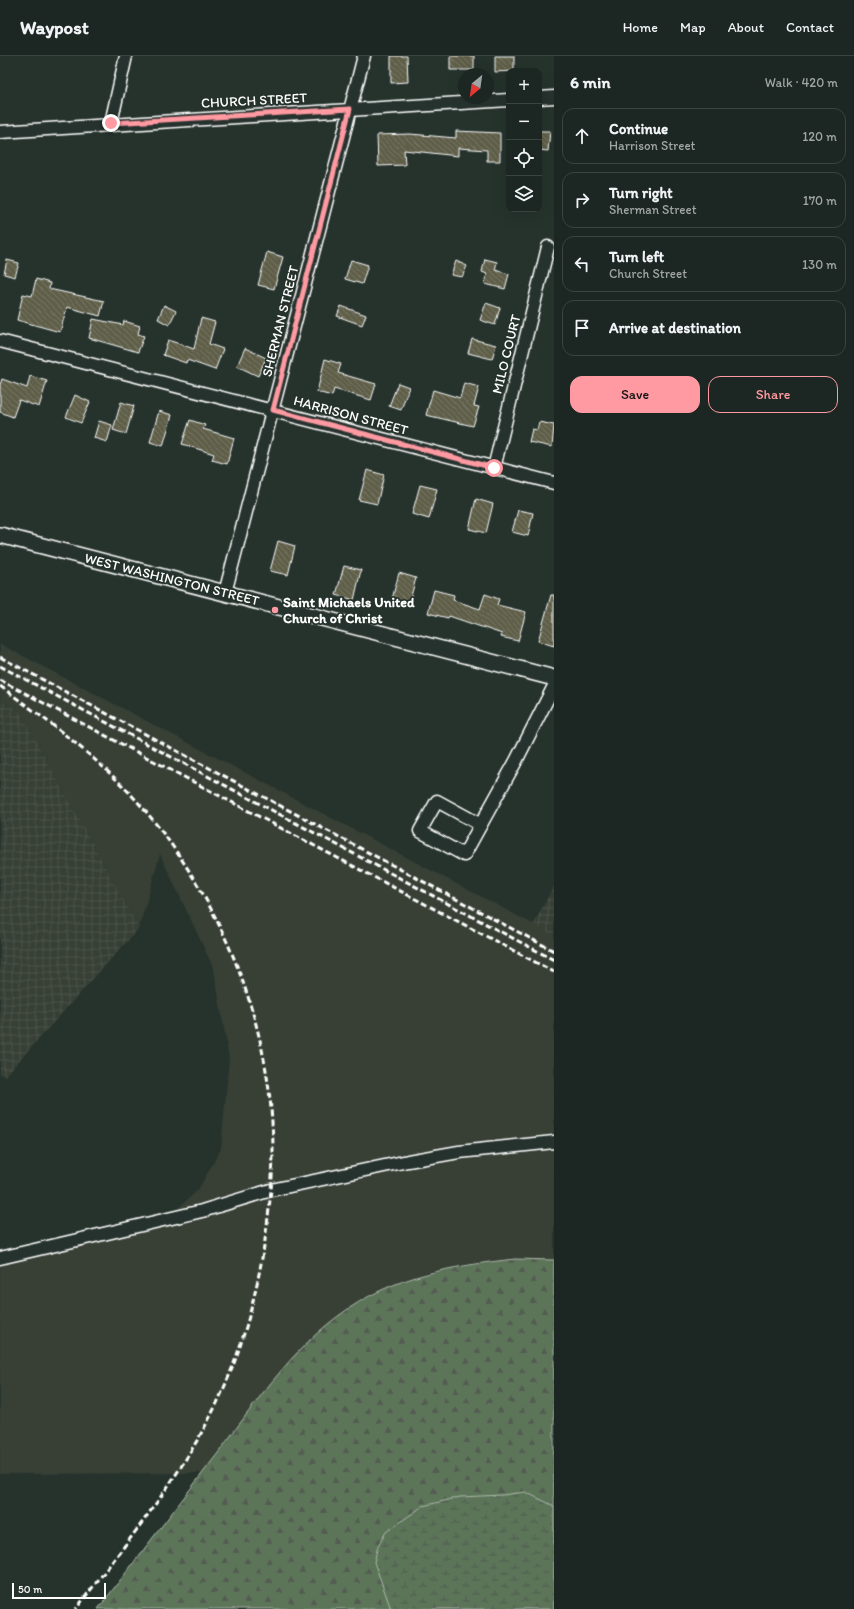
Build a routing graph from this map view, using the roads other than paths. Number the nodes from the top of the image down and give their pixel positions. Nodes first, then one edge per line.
1 (126, 56) edge
2 (364, 56) edge
3 (554, 97) edge
4 (542, 98) edge
5 (506, 100) edge
6 (350, 109) junction
7 (111, 123) junction
8 (0, 132) edge
9 (548, 247) dead end
10 (0, 341) edge
11 (273, 410) junction
12 (494, 468) junction
13 (554, 483) edge
14 (0, 535) edge
15 (225, 593) junction
16 (554, 678) edge
17 (554, 686) edge
18 (481, 825) junction
19 (554, 1142) edge
20 (0, 1258) edge

1 - 7 street
2 - 6 street, SHERMAN STREET
3 - 4 street
5 - 6 street, CHURCH STREET
6 - 7 street, CHURCH STREET
6 - 11 street, SHERMAN STREET
7 - 8 street, CHURCH STREET
9 - 12 street, MILO COURT
10 - 11 street, HARRISON STREET
11 - 12 street, HARRISON STREET
11 - 15 street, SHERMAN STREET
12 - 13 street, HARRISON STREET
14 - 15 main road, WEST WASHINGTON STREET
15 - 16 main road, WEST WASHINGTON STREET
17 - 18 street
18 - 18 street
19 - 20 street

